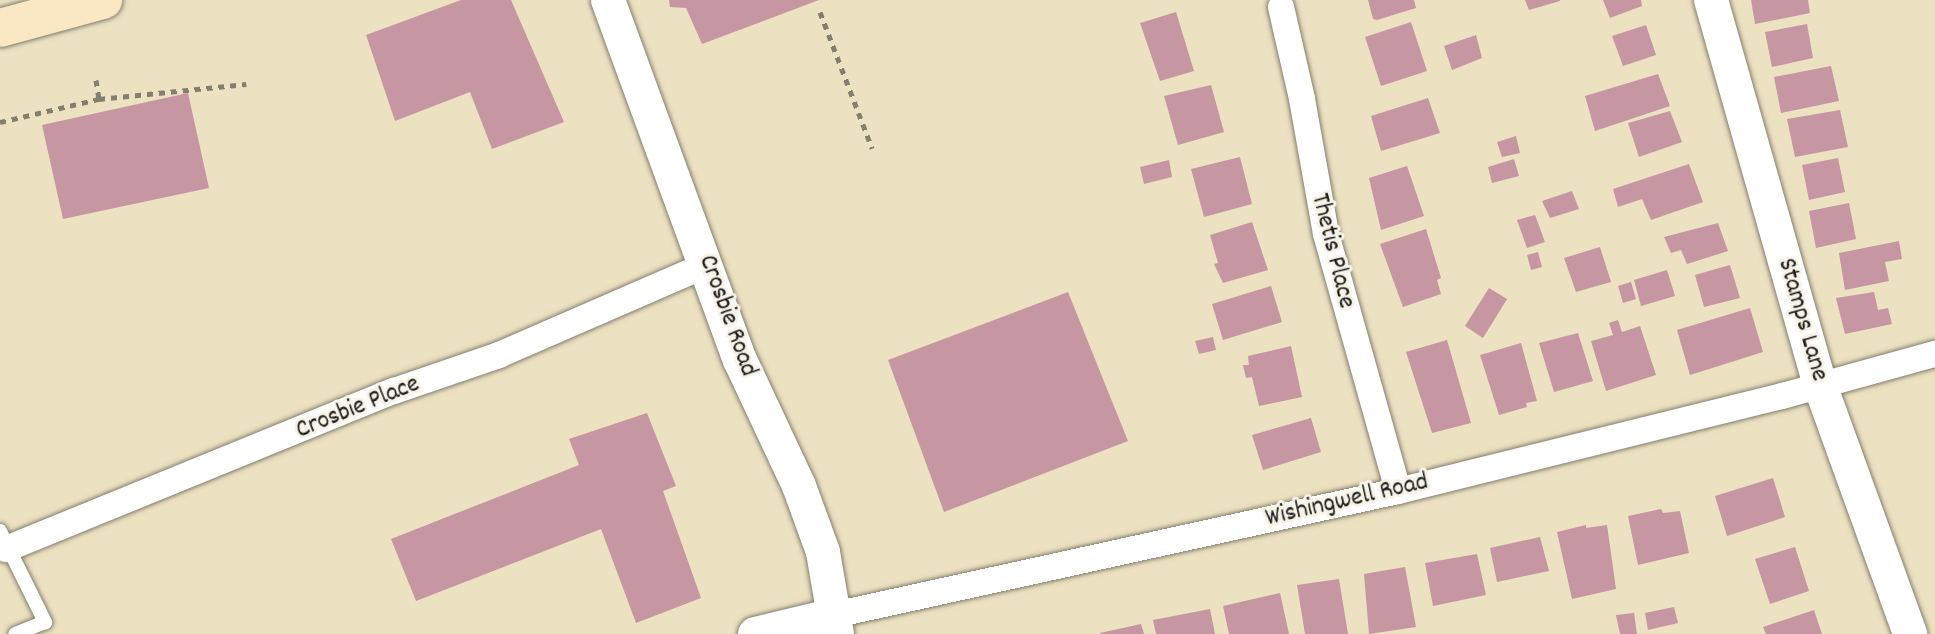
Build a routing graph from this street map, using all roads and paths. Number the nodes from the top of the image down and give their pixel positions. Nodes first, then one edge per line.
1 (103, 0) edge
2 (608, 0) edge
3 (1711, 0) edge
4 (1281, 7) dead end
5 (820, 12) dead end
6 (0, 28) edge
7 (96, 80) dead end
8 (246, 84) dead end
9 (99, 99) junction
10 (0, 122) edge
11 (872, 148) dead end
12 (708, 264) junction
13 (1935, 354) edge
14 (1820, 385) junction
15 (1398, 491) junction
16 (3, 540) edge
17 (836, 625) edge
18 (15, 634) edge
19 (755, 634) edge
20 (1910, 634) edge

1 - 6 main road
2 - 12 street, Crosbie Road
3 - 14 street, Stamps Lane
4 - 15 street, Thetis Place
5 - 11 path
7 - 9 path
8 - 9 path
9 - 10 path
12 - 16 street, Crosbie Place
12 - 17 street, Crosbie Road
13 - 14 street, Wishingwell Road
14 - 15 street, Wishingwell Road
14 - 20 street, Stamps Lane
15 - 17 street, Wishingwell Road
16 - 18 lane
17 - 19 street, Wishingwell Road

